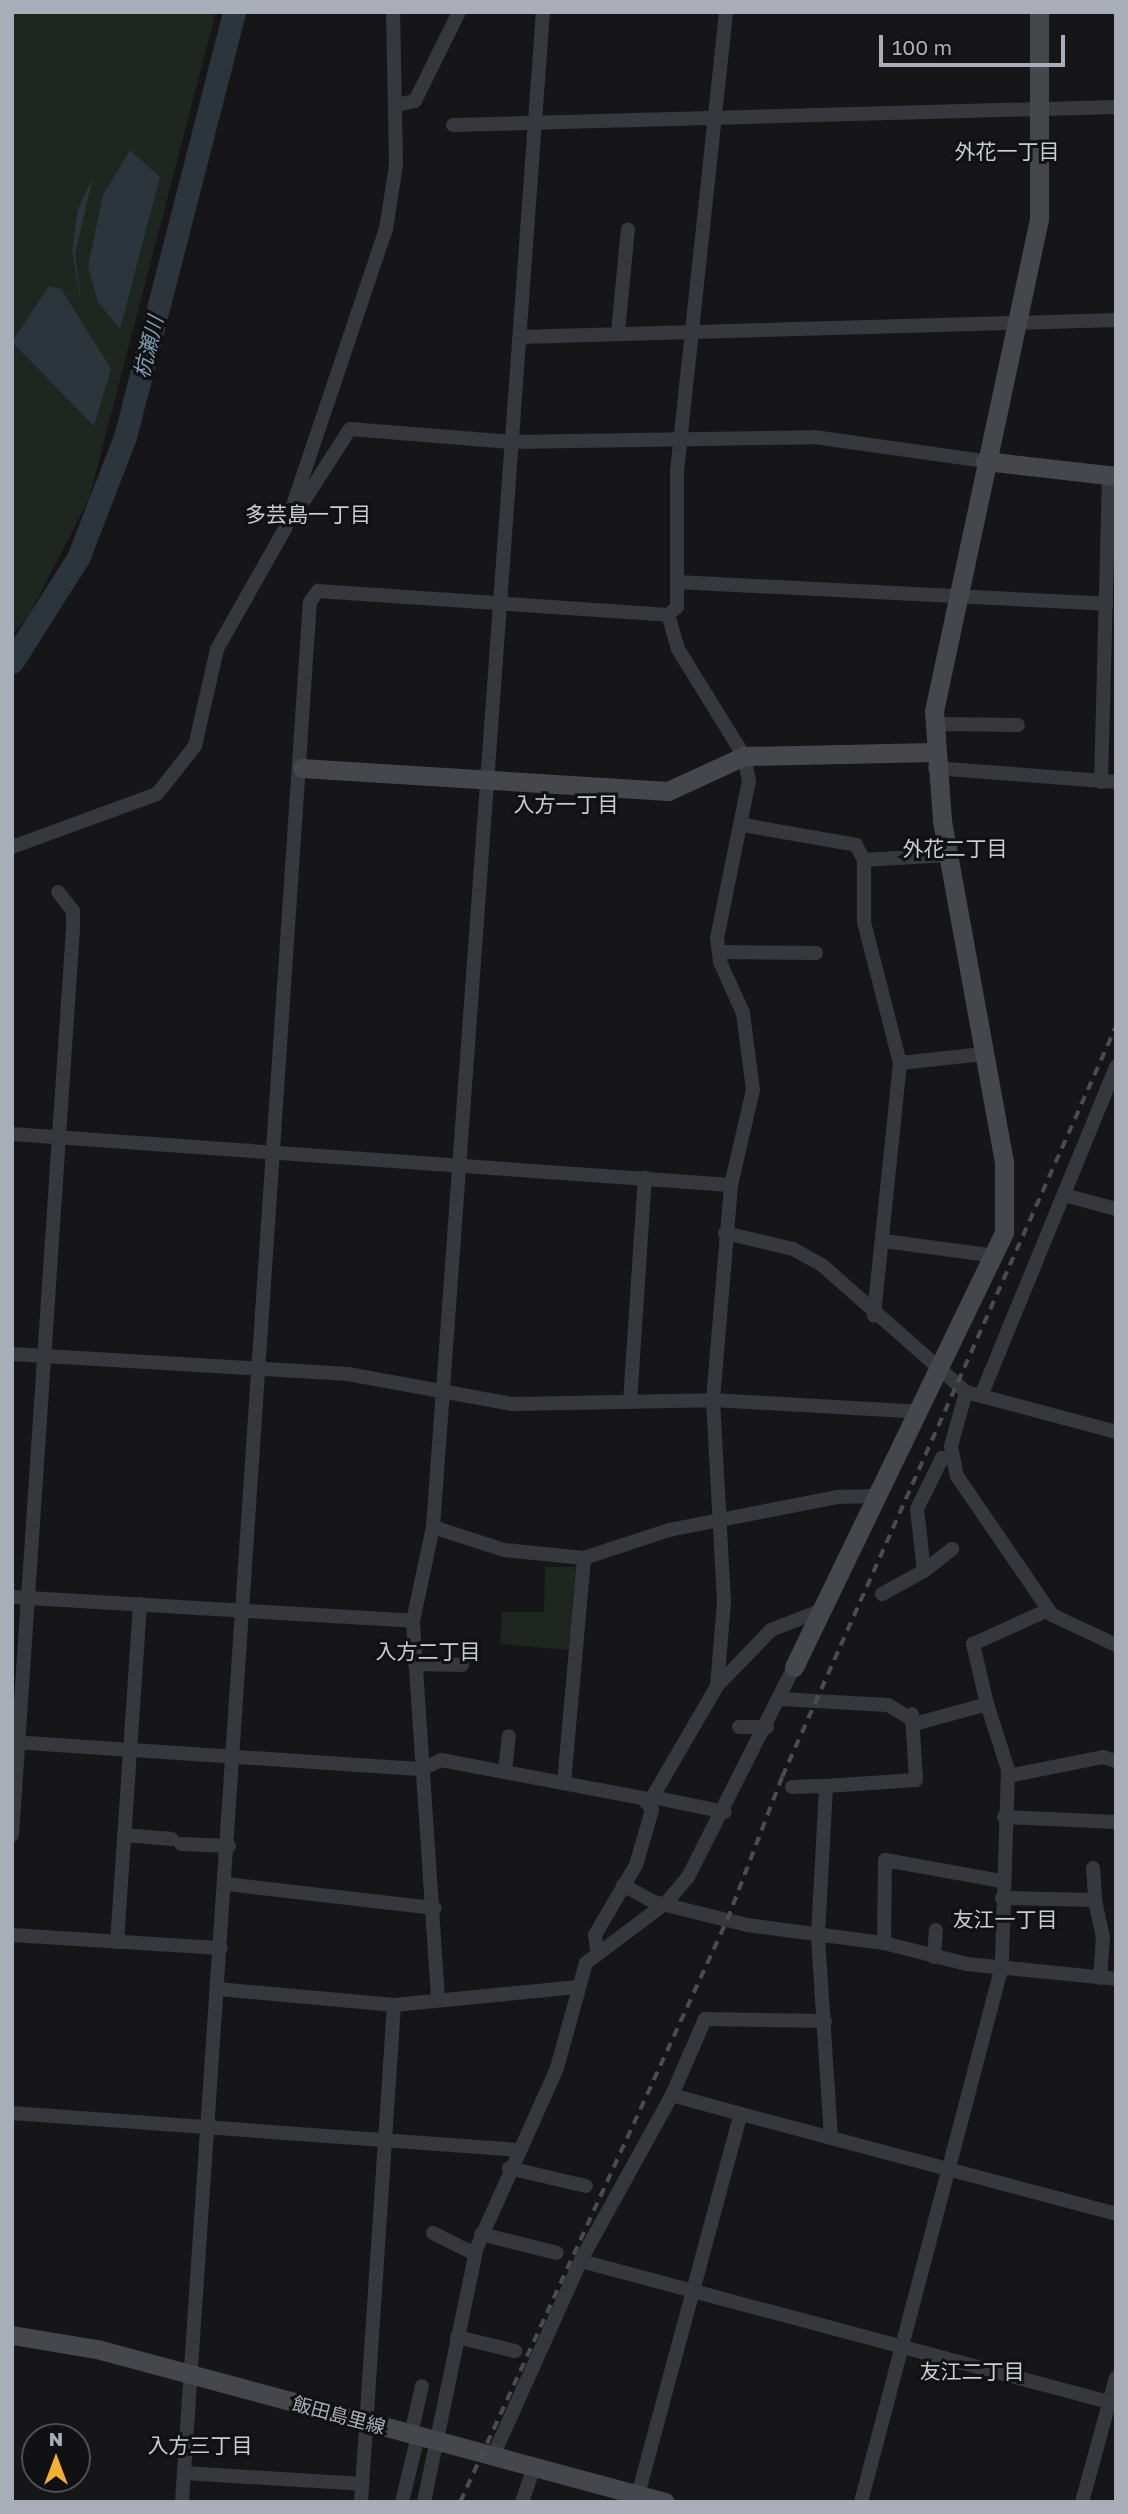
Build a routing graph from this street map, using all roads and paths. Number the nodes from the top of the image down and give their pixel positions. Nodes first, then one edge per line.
1 (393, 12) edge
2 (459, 12) edge
3 (542, 12) edge
4 (726, 12) edge
5 (1039, 12) edge
6 (397, 105) junction
7 (1116, 107) edge
8 (1042, 109) junction
9 (715, 117) junction
10 (535, 121) junction
11 (453, 125) dead end
12 (628, 229) dead end
13 (1116, 320) edge
14 (1017, 323) junction
15 (618, 332) junction
16 (692, 332) junction
17 (520, 337) junction
18 (681, 438) junction
19 (512, 442) junction
20 (985, 461) junction
21 (1112, 476) edge
22 (285, 529) junction
23 (677, 582) junction
24 (953, 600) junction
25 (501, 603) junction
26 (1105, 604) junction
27 (668, 615) junction
28 (934, 724) junction
29 (1018, 725) dead end
30 (744, 756) junction
31 (934, 760) junction
32 (302, 768) junction
33 (486, 780) junction
34 (1109, 782) edge
35 (743, 825) junction
36 (12, 847) edge
37 (948, 855) junction
38 (864, 860) junction
39 (58, 892) dead end
40 (719, 952) junction
41 (816, 953) dead end
42 (984, 1054) junction
43 (900, 1063) junction
44 (1116, 1067) edge
45 (12, 1133) edge
46 (58, 1137) junction
47 (274, 1151) junction
48 (458, 1164) junction
49 (645, 1178) junction
50 (731, 1185) junction
51 (1063, 1195) junction
52 (1116, 1209) edge
53 (725, 1233) junction
54 (884, 1241) junction
55 (996, 1256) junction
56 (874, 1316) junction
57 (12, 1354) edge
58 (45, 1356) junction
59 (261, 1368) junction
60 (941, 1369) junction
61 (443, 1390) junction
62 (973, 1394) junction
63 (713, 1400) junction
64 (630, 1402) junction
65 (919, 1412) junction
66 (1116, 1432) edge
67 (950, 1458) junction
68 (877, 1496) junction
69 (715, 1520) junction
70 (433, 1527) junction
71 (952, 1549) dead end
72 (584, 1558) junction
73 (924, 1571) junction
74 (882, 1594) dead end
75 (12, 1597) edge
76 (29, 1598) junction
77 (139, 1604) junction
78 (245, 1610) junction
79 (1048, 1611) junction
80 (820, 1612) junction
81 (413, 1621) junction
82 (1116, 1645) edge
83 (415, 1664) junction
84 (462, 1665) dead end
85 (794, 1667) joint
86 (717, 1686) junction
87 (780, 1699) junction
88 (987, 1704) junction
89 (912, 1714) junction
90 (739, 1727) dead end
91 (767, 1727) junction
92 (509, 1736) dead end
93 (15, 1742) edge
94 (130, 1749) junction
95 (234, 1755) junction
96 (1116, 1761) edge
97 (422, 1769) junction
98 (505, 1772) junction
99 (1008, 1776) junction
100 (564, 1783) junction
101 (826, 1786) junction
102 (792, 1787) dead end
103 (653, 1800) junction
104 (725, 1812) junction
105 (1004, 1817) junction
106 (1116, 1822) edge
107 (12, 1835) edge
108 (124, 1835) junction
109 (229, 1846) junction
110 (1093, 1868) dead end
111 (1002, 1881) junction
112 (226, 1884) junction
113 (623, 1885) junction
114 (1002, 1898) junction
115 (1095, 1899) junction
116 (666, 1903) junction
117 (435, 1908) junction
118 (936, 1930) dead end
119 (12, 1935) edge
120 (818, 1935) junction
121 (117, 1941) junction
122 (884, 1943) junction
123 (221, 1948) junction
124 (597, 1950) junction
125 (934, 1957) junction
126 (1002, 1966) junction
127 (1100, 1978) junction
128 (1116, 1979) edge
129 (578, 1987) junction
130 (218, 1989) junction
131 (438, 1999) junction
132 (394, 2005) junction
133 (825, 2021) junction
134 (672, 2095) junction
135 (12, 2113) edge
136 (741, 2114) junction
137 (208, 2125) junction
138 (384, 2138) junction
139 (831, 2138) junction
140 (519, 2150) junction
141 (509, 2168) junction
142 (949, 2169) junction
143 (586, 2186) dead end
144 (1116, 2214) edge
145 (433, 2233) dead end
146 (481, 2234) junction
147 (557, 2253) dead end
148 (475, 2254) junction
149 (581, 2261) junction
150 (693, 2291) junction
151 (12, 2335) edge
152 (457, 2337) junction
153 (902, 2347) junction
154 (515, 2351) dead end
155 (192, 2375) junction
156 (1116, 2378) edge
157 (422, 2386) dead end
158 (1113, 2403) edge
159 (366, 2422) junction
160 (422, 2437) junction
161 (493, 2456) junction
162 (534, 2467) junction
163 (184, 2473) junction
164 (362, 2484) junction
165 (637, 2498) edge
166 (182, 2502) edge
167 (361, 2502) edge
168 (402, 2502) edge
169 (424, 2502) edge
170 (523, 2502) edge
171 (665, 2502) edge
172 (861, 2502) edge
173 (1082, 2502) edge

1 - 6 street
2 - 6 street
3 - 10 street
4 - 9 street
5 - 8 street
6 - 22 street
7 - 8 street
8 - 9 street
8 - 14 street
9 - 10 street
9 - 16 street
10 - 11 street
10 - 17 street
12 - 15 street
13 - 14 street
14 - 16 street
14 - 20 street
15 - 16 street
15 - 17 street
16 - 18 street
17 - 19 street
18 - 19 street
18 - 20 street
18 - 23 street
19 - 22 street
19 - 25 street
20 - 21 street
20 - 24 street
21 - 26 street
22 - 36 street
23 - 24 street
23 - 27 street
24 - 26 street
24 - 28 street
25 - 27 street
25 - 32 street
25 - 33 street
26 - 34 street
27 - 30 street
28 - 29 street
28 - 31 street
30 - 31 street
30 - 33 street
30 - 35 street
31 - 34 street
31 - 37 street
32 - 33 street
32 - 47 street
33 - 48 street
35 - 38 street
35 - 40 street
37 - 38 street
37 - 42 street
38 - 43 street
39 - 46 street
40 - 41 street
40 - 50 street
42 - 43 street
42 - 55 street
43 - 54 street
44 - 51 street
45 - 46 street
46 - 47 street
46 - 58 street
47 - 48 street
47 - 59 street
48 - 49 street
48 - 61 street
49 - 50 street
49 - 64 street
50 - 53 street
51 - 52 street
51 - 62 street
53 - 56 street
53 - 63 street
54 - 55 street
54 - 56 street
55 - 60 street
56 - 60 street
57 - 58 street
58 - 59 street
58 - 76 street
59 - 61 street
59 - 78 street
60 - 62 street
60 - 65 street
61 - 64 street
61 - 70 street
62 - 66 street
62 - 67 street
63 - 64 street
63 - 65 street
63 - 69 street
65 - 68 street
67 - 73 street
67 - 79 street
68 - 69 street
68 - 80 street
69 - 72 street
69 - 86 street
70 - 72 street
70 - 81 street
71 - 73 street
72 - 100 street
73 - 74 street
75 - 76 street
76 - 77 street
76 - 93 street
77 - 78 street
77 - 94 street
78 - 81 street
78 - 95 street
79 - 82 street
79 - 88 street
80 - 85 street
80 - 86 street
81 - 83 street
83 - 84 street
83 - 97 street
85 - 87 street
86 - 103 street
87 - 89 street
87 - 91 street
88 - 89 street
88 - 99 street
89 - 101 street
90 - 91 street
91 - 104 street
92 - 98 street
93 - 94 street
93 - 107 street
94 - 95 street
94 - 108 street
95 - 97 street
95 - 109 street
96 - 99 street
97 - 98 street
97 - 117 street
98 - 100 street
99 - 105 street
100 - 103 street
101 - 102 street
101 - 120 street
103 - 104 street
103 - 113 street
104 - 116 street
105 - 106 street
105 - 111 street
108 - 109 street
108 - 121 street
109 - 112 street
110 - 115 street
111 - 114 street
111 - 122 street
112 - 117 street
112 - 123 street
113 - 116 street
113 - 124 street
114 - 115 street
114 - 126 street
115 - 127 street
116 - 120 street
116 - 124 street
117 - 131 street
118 - 125 street
119 - 121 street
120 - 122 street
120 - 133 street
121 - 123 street
122 - 125 street
123 - 130 street
124 - 129 street
125 - 126 street
126 - 127 street
126 - 142 street
127 - 128 street
129 - 131 street
129 - 140 street
130 - 132 street
130 - 137 street
131 - 132 street
132 - 138 street
133 - 134 street
133 - 139 street
134 - 136 street
134 - 149 street
135 - 137 street
136 - 139 street
136 - 150 street
137 - 138 street
137 - 155 street
138 - 140 street
138 - 159 street
139 - 142 street
140 - 141 street
141 - 143 street
141 - 146 street
142 - 144 street
142 - 153 street
145 - 148 street
146 - 147 street
146 - 148 street
148 - 152 street
149 - 150 street
149 - 161 street
150 - 153 street
150 - 165 street
151 - 155 street, 飯田島里線
152 - 154 street
152 - 160 street
153 - 158 street
153 - 172 street
155 - 159 street, 飯田島里線
155 - 163 street
156 - 158 street
157 - 160 street
158 - 173 street
159 - 160 street, 飯田島里線
159 - 164 street
160 - 161 street, 飯田島里線
160 - 168 street
160 - 169 street
161 - 162 street, 飯田島里線
162 - 165 street, 飯田島里線
162 - 170 street
163 - 164 street
163 - 166 street
164 - 167 street
165 - 171 street, 飯田島里線

